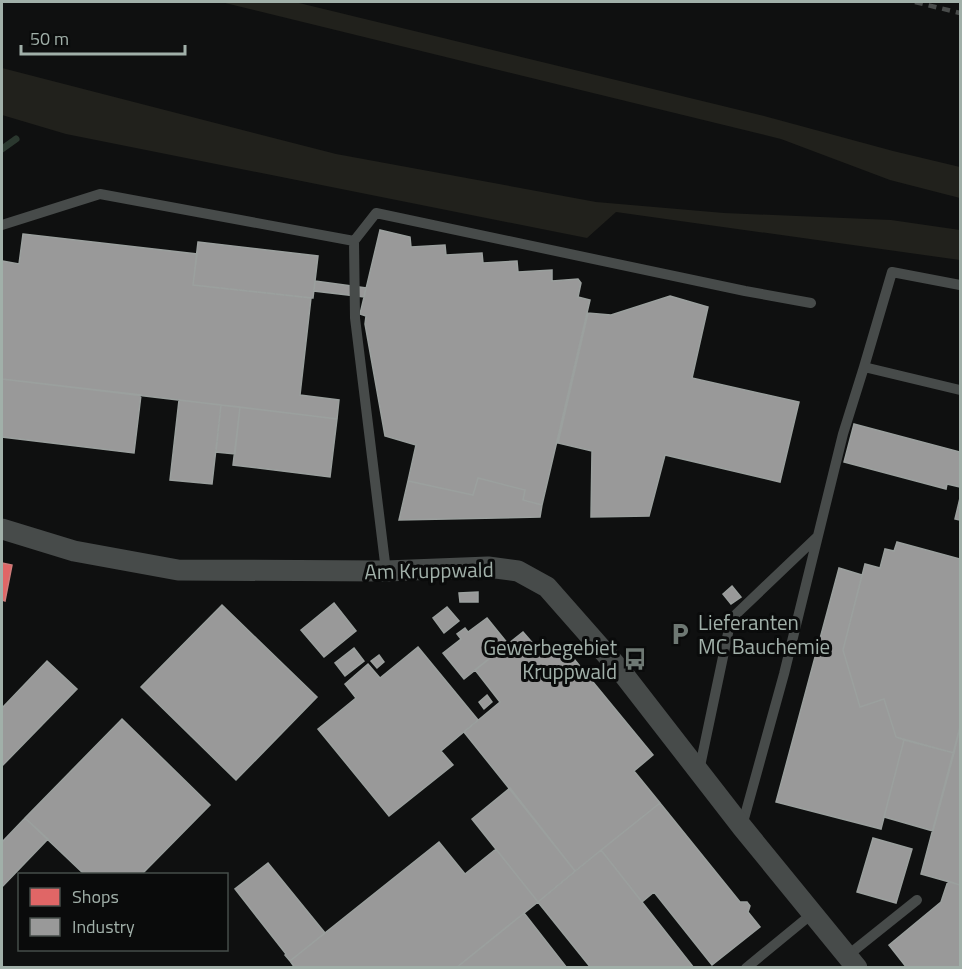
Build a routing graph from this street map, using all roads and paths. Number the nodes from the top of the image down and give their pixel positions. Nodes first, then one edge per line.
1 (2, 225) edge
2 (354, 241) junction
3 (960, 285) edge
4 (812, 303) dead end
5 (864, 367) junction
6 (960, 390) edge
7 (2, 529) edge
8 (818, 536) junction
9 (386, 571) junction
10 (699, 772) junction
11 (742, 827) junction
12 (917, 900) dead end
13 (813, 913) junction
14 (852, 962) edge
15 (746, 968) edge

1 - 2 lane
2 - 4 lane
2 - 9 lane
3 - 5 lane
5 - 6 lane
5 - 8 lane
7 - 9 street, Am Kruppwald
8 - 10 lane
8 - 11 lane
9 - 10 street, Am Kruppwald
10 - 11 street, Am Kruppwald
11 - 13 street, Am Kruppwald
12 - 14 lane
13 - 14 street, Am Kruppwald
13 - 15 lane

